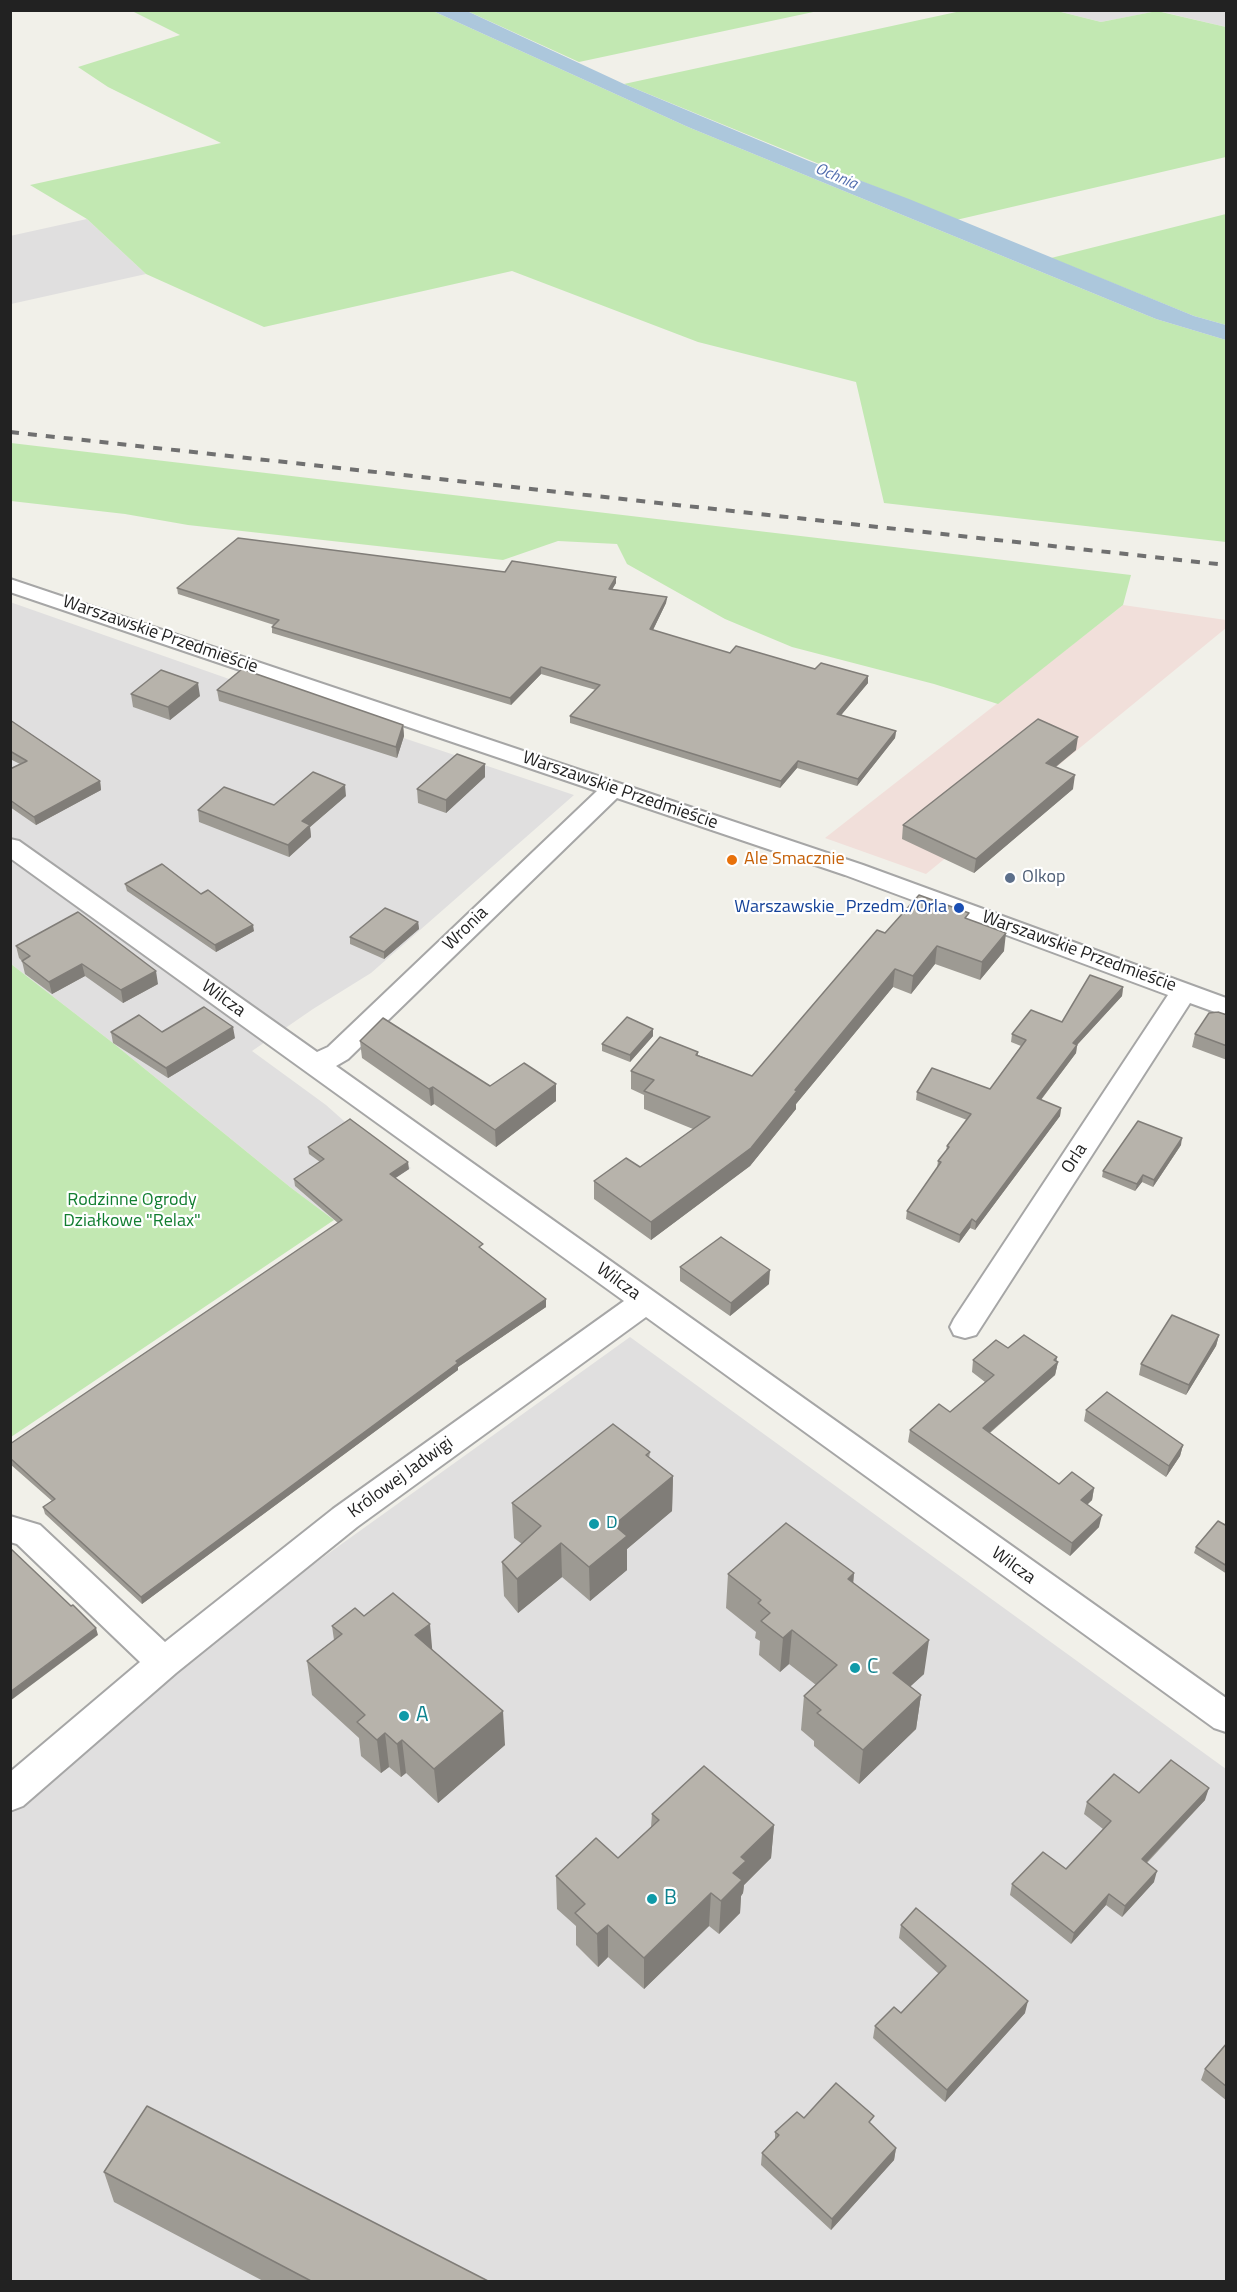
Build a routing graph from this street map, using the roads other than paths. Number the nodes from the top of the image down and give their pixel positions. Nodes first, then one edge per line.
1 (10, 585) edge
2 (613, 789) junction
3 (10, 846) edge
4 (1185, 992) junction
5 (1227, 1007) edge
6 (316, 1065) junction
7 (645, 1302) junction
8 (965, 1327) dead end
9 (10, 1529) edge
10 (164, 1663) junction
11 (1227, 1717) edge
12 (10, 1795) edge

1 - 2 street, Warszawskie Przedmieście
2 - 4 street, Warszawskie Przedmieście
2 - 6 street, Wronia
3 - 6 street, Wilcza
4 - 5 street, Warszawskie Przedmieście
4 - 8 street, Orla
6 - 7 street, Wilcza
7 - 10 street, Królowej Jadwigi
7 - 11 street, Wilcza
9 - 10 street
10 - 12 street, Królowej Jadwigi

